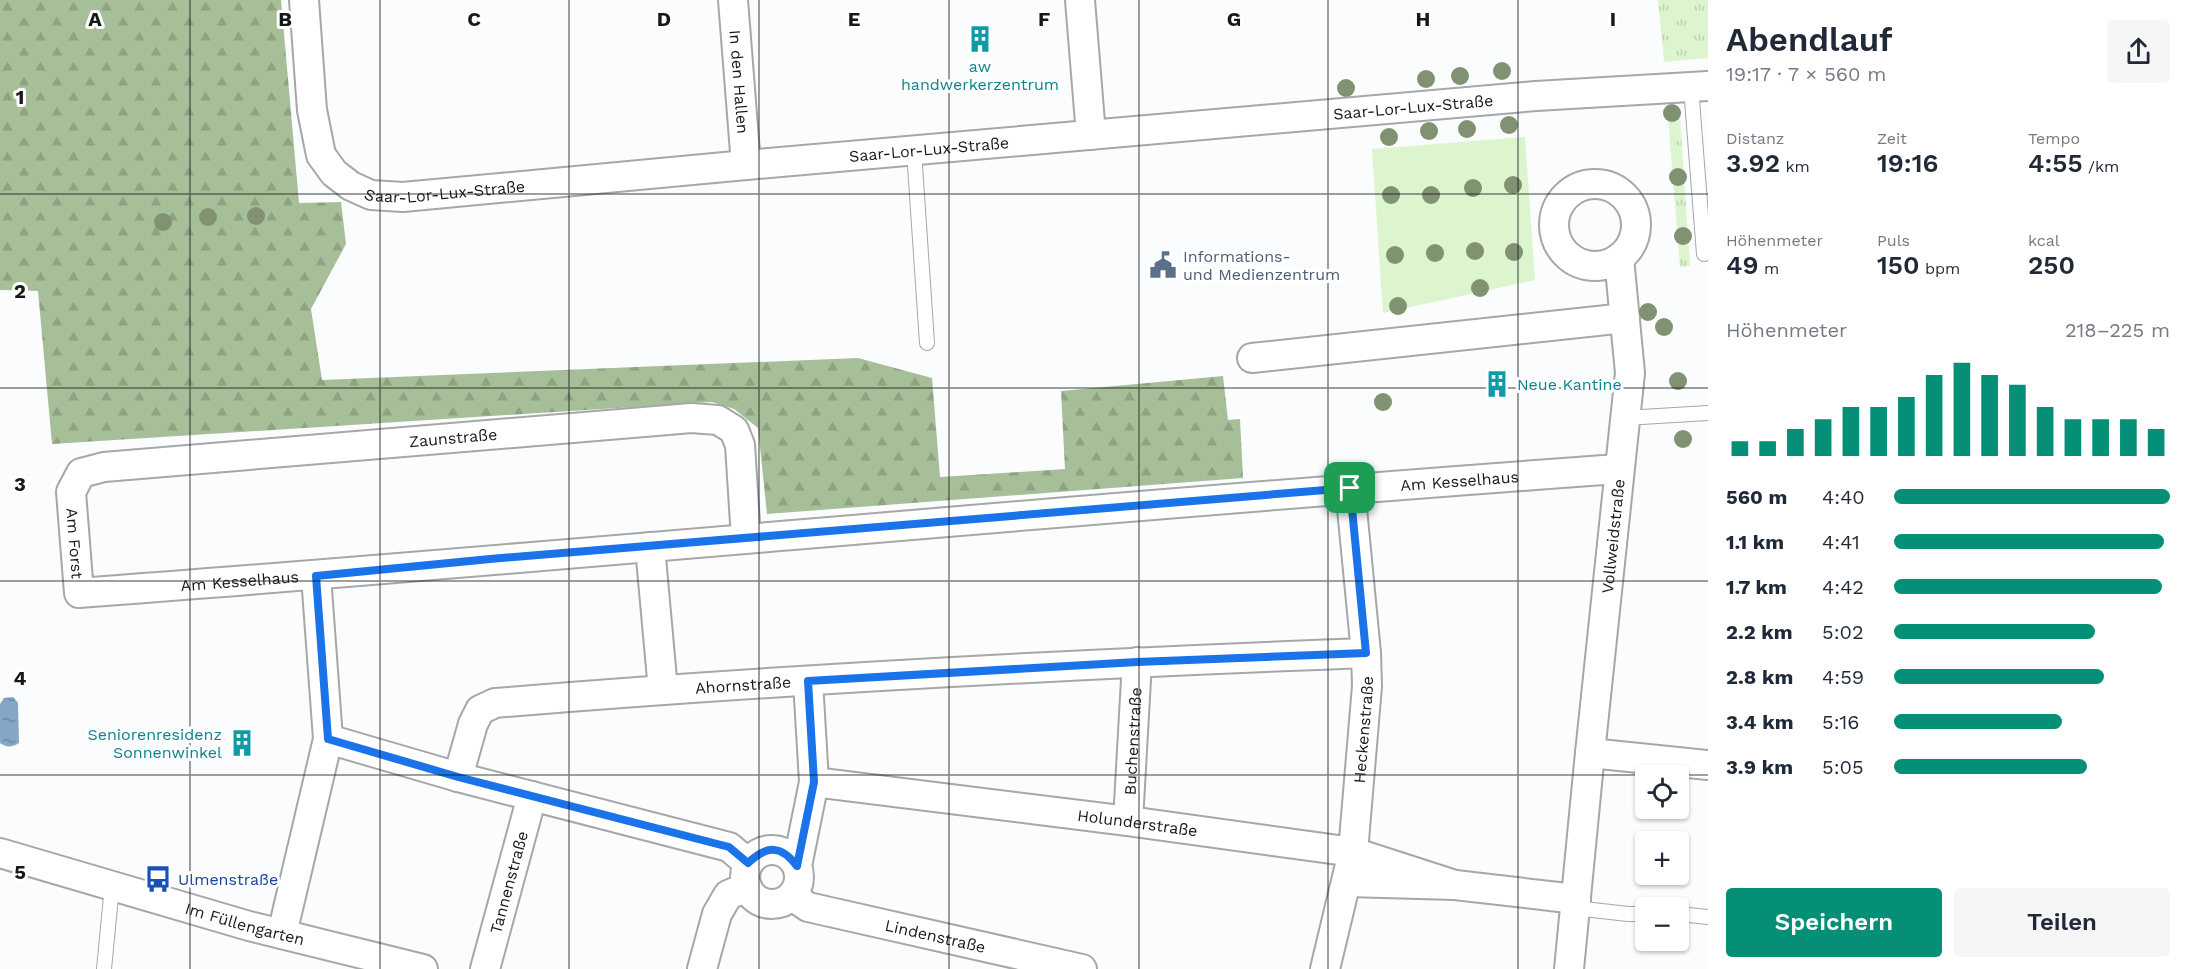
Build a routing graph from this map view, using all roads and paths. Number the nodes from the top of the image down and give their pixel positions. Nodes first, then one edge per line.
1 (304, 0) edge
2 (733, 0) edge
3 (1080, 0) edge
4 (1700, 86) edge
5 (1091, 135) junction
6 (914, 151) junction
7 (746, 165) junction
8 (1704, 254) dead end
9 (1619, 258) dead end
10 (1625, 318) junction
11 (927, 343) dead end
12 (1252, 358) dead end
13 (1708, 413) edge
14 (1625, 418) junction
15 (1619, 469) junction
16 (1350, 488) junction
17 (71, 492) joint
18 (746, 538) junction
19 (650, 547) junction
20 (316, 576) junction
21 (79, 593) joint
22 (1366, 653) junction
23 (1137, 662) junction
24 (808, 681) junction
25 (663, 690) junction
26 (328, 739) junction
27 (1590, 753) junction
28 (1708, 765) edge
29 (458, 777) junction
30 (814, 782) junction
31 (532, 796) junction
32 (1128, 821) junction
33 (1353, 852) junction
34 (0, 853) edge
35 (797, 866) junction
36 (748, 875) junction
37 (1347, 882) junction
38 (1455, 885) junction
39 (112, 886) junction
40 (792, 896) junction
41 (1576, 904) junction
42 (1635, 914) edge
43 (1689, 915) edge
44 (1708, 917) edge
45 (282, 934) junction
46 (104, 969) edge
47 (423, 969) edge
48 (485, 969) edge
49 (702, 969) edge
50 (1082, 969) edge
51 (1325, 969) edge
52 (1569, 969) edge

1 - 7 street, Saar-Lor-Lux-Straße
2 - 7 street, In den Hallen
3 - 5 street
4 - 5 street, Saar-Lor-Lux-Straße
4 - 8 lane
5 - 6 street, Saar-Lor-Lux-Straße
6 - 7 street, Saar-Lor-Lux-Straße
6 - 11 lane
9 - 10 street, Vollweidstraße
10 - 12 street
10 - 14 street, Vollweidstraße
13 - 14 lane
14 - 15 street, Vollweidstraße
15 - 16 street, Am Kesselhaus
15 - 27 street, Vollweidstraße
16 - 18 street, Am Kesselhaus
16 - 22 street, Heckenstraße
17 - 18 street, Zaunstraße
17 - 21 street, Am Forst
18 - 19 street, Am Kesselhaus
19 - 20 street, Am Kesselhaus
19 - 25 street
20 - 21 street, Am Kesselhaus
20 - 26 street
22 - 23 street, Ahornstraße
22 - 33 street, Heckenstraße
23 - 24 street, Ahornstraße
23 - 32 street, Buchenstraße
24 - 25 street, Ahornstraße
24 - 30 street
25 - 29 street, Ahornstraße
26 - 29 street
26 - 45 street
27 - 28 street
27 - 41 street, Vollweidstraße
29 - 31 street
30 - 32 street, Holunderstraße
30 - 35 street
31 - 36 street
31 - 48 street, Tannenstraße
32 - 33 street, Holunderstraße
33 - 37 street, Heckenstraße
33 - 38 street, Holunderstraße
34 - 39 street, Im Füllengarten
35 - 36 street
35 - 40 street
36 - 40 street
36 - 49 street
37 - 38 street, Holunderstraße
37 - 51 street, Heckenstraße
38 - 41 street, Holunderstraße
39 - 45 street, Im Füllengarten
39 - 46 lane
40 - 50 street, Lindenstraße
41 - 42 lane
41 - 52 street, Vollweidstraße
43 - 44 lane
45 - 47 street, Im Füllengarten

